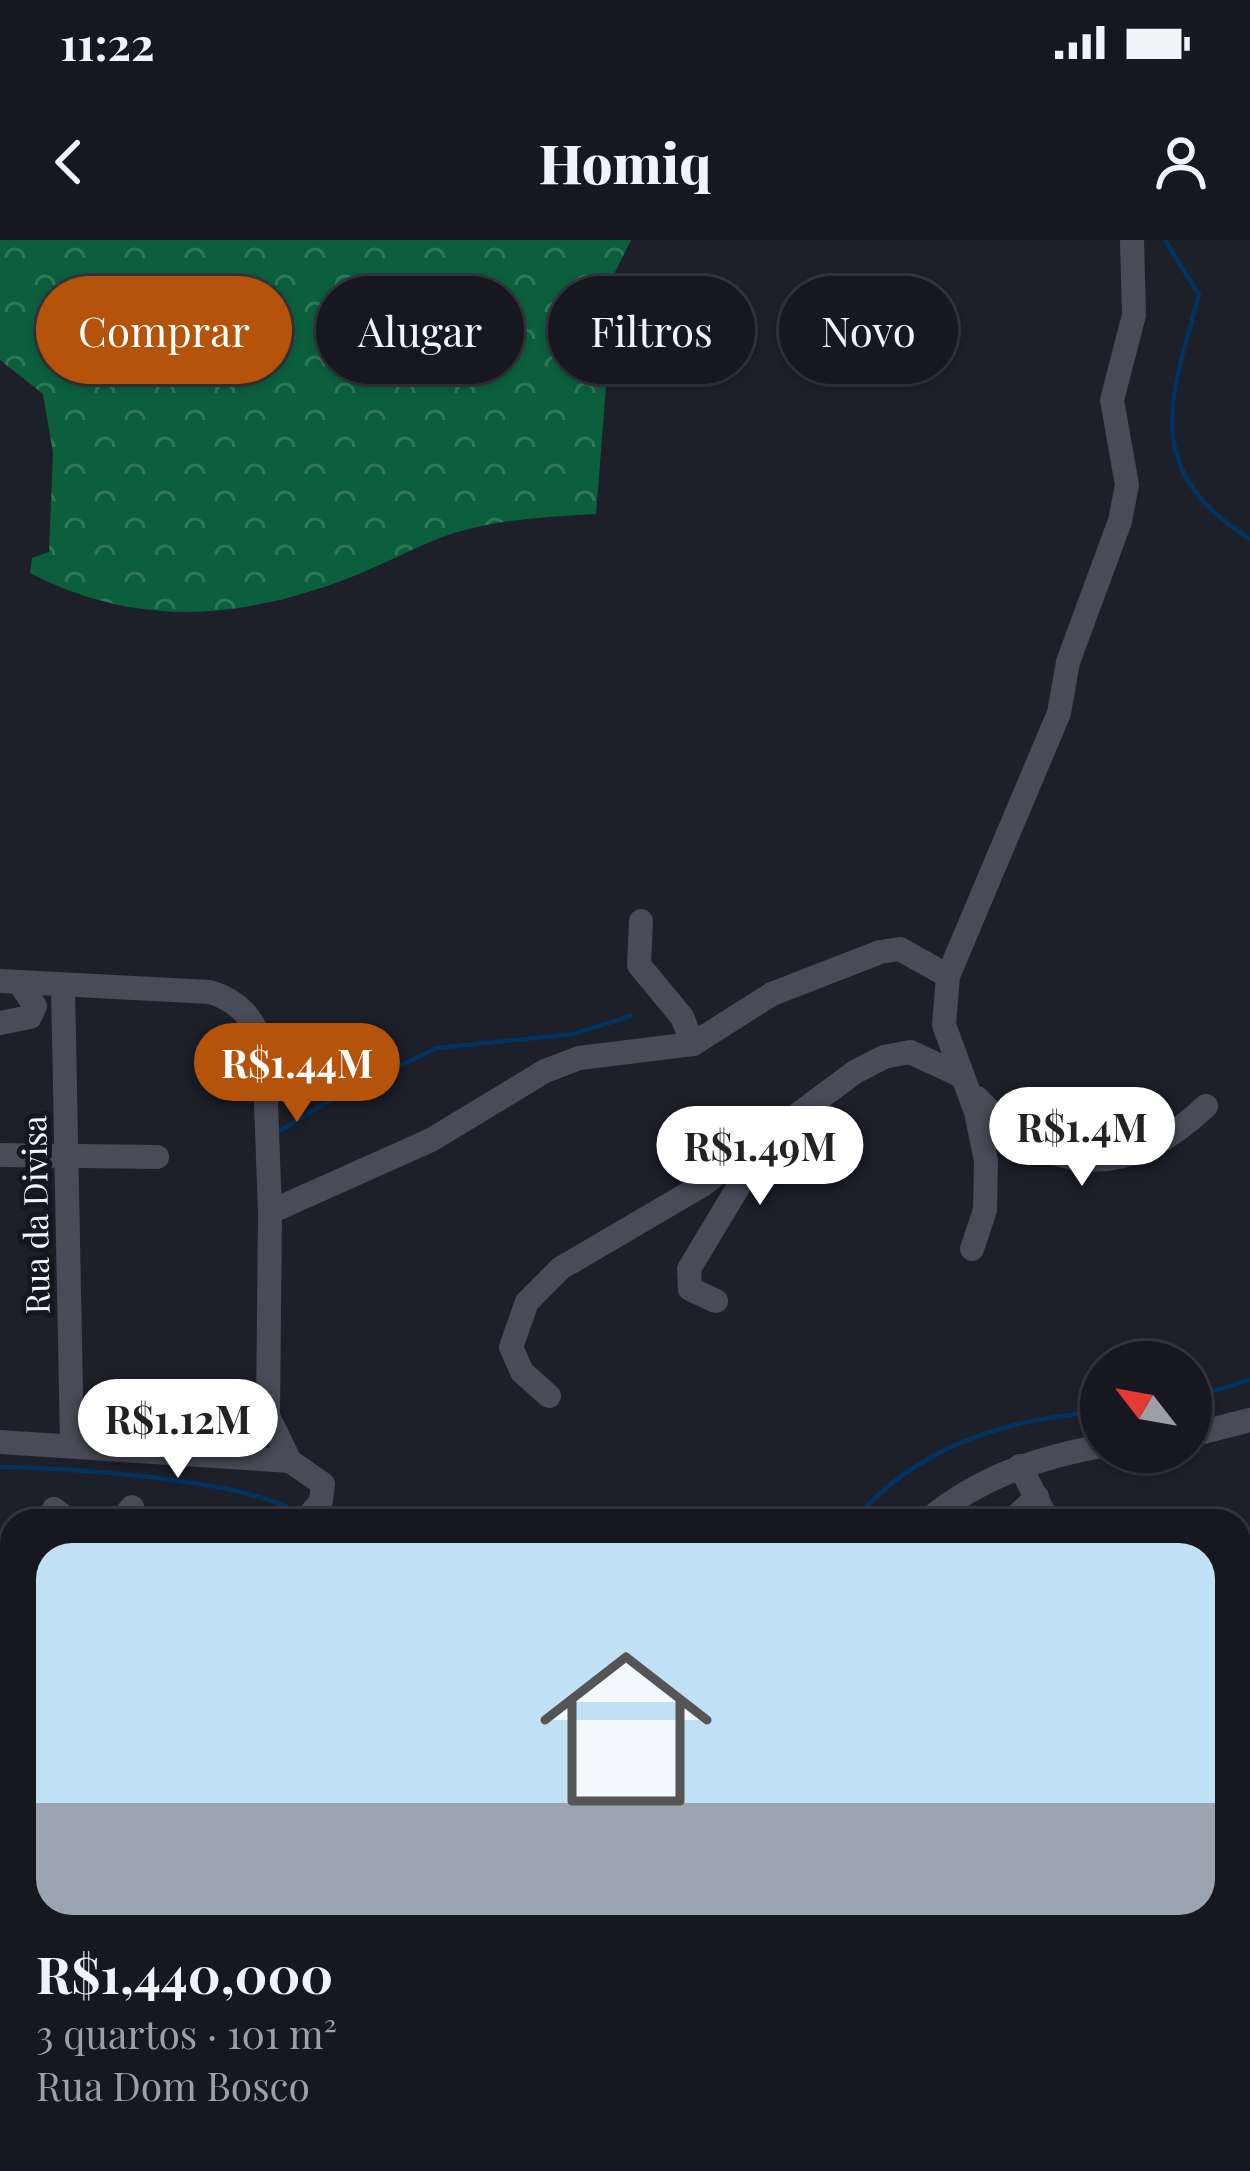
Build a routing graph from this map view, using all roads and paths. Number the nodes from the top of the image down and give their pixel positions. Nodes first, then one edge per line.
1 (1132, 240) edge
2 (641, 921) dead end
3 (948, 976) junction
4 (63, 986) junction
5 (12, 989) edge
6 (0, 1023) edge
7 (693, 1044) junction
8 (965, 1082) junction
9 (1206, 1106) dead end
10 (774, 1129) junction
11 (66, 1153) junction
12 (0, 1155) edge
13 (157, 1156) dead end
14 (270, 1212) junction
15 (972, 1249) dead end
16 (716, 1301) dead end
17 (549, 1396) dead end
18 (1250, 1420) edge
19 (1212, 1430) edge
20 (0, 1442) edge
21 (72, 1443) junction
22 (1080, 1451) edge
23 (290, 1461) junction
24 (1020, 1466) junction
25 (1037, 1497) junction
26 (314, 1509) edge
27 (942, 1509) edge
28 (1024, 1509) edge
29 (1042, 1509) edge

1 - 3 street
2 - 7 street
3 - 7 street
3 - 8 street
4 - 5 street
4 - 11 street, Rua da Divisa
4 - 14 street
5 - 6 street
7 - 14 street
8 - 9 street
8 - 10 street
8 - 15 street
10 - 16 street
10 - 17 street
11 - 12 street
11 - 13 street
11 - 21 street, Rua da Divisa
14 - 23 street
18 - 19 street
20 - 21 street
21 - 23 street
22 - 24 street
23 - 26 street
24 - 25 street
24 - 27 street
25 - 28 street
25 - 29 street

